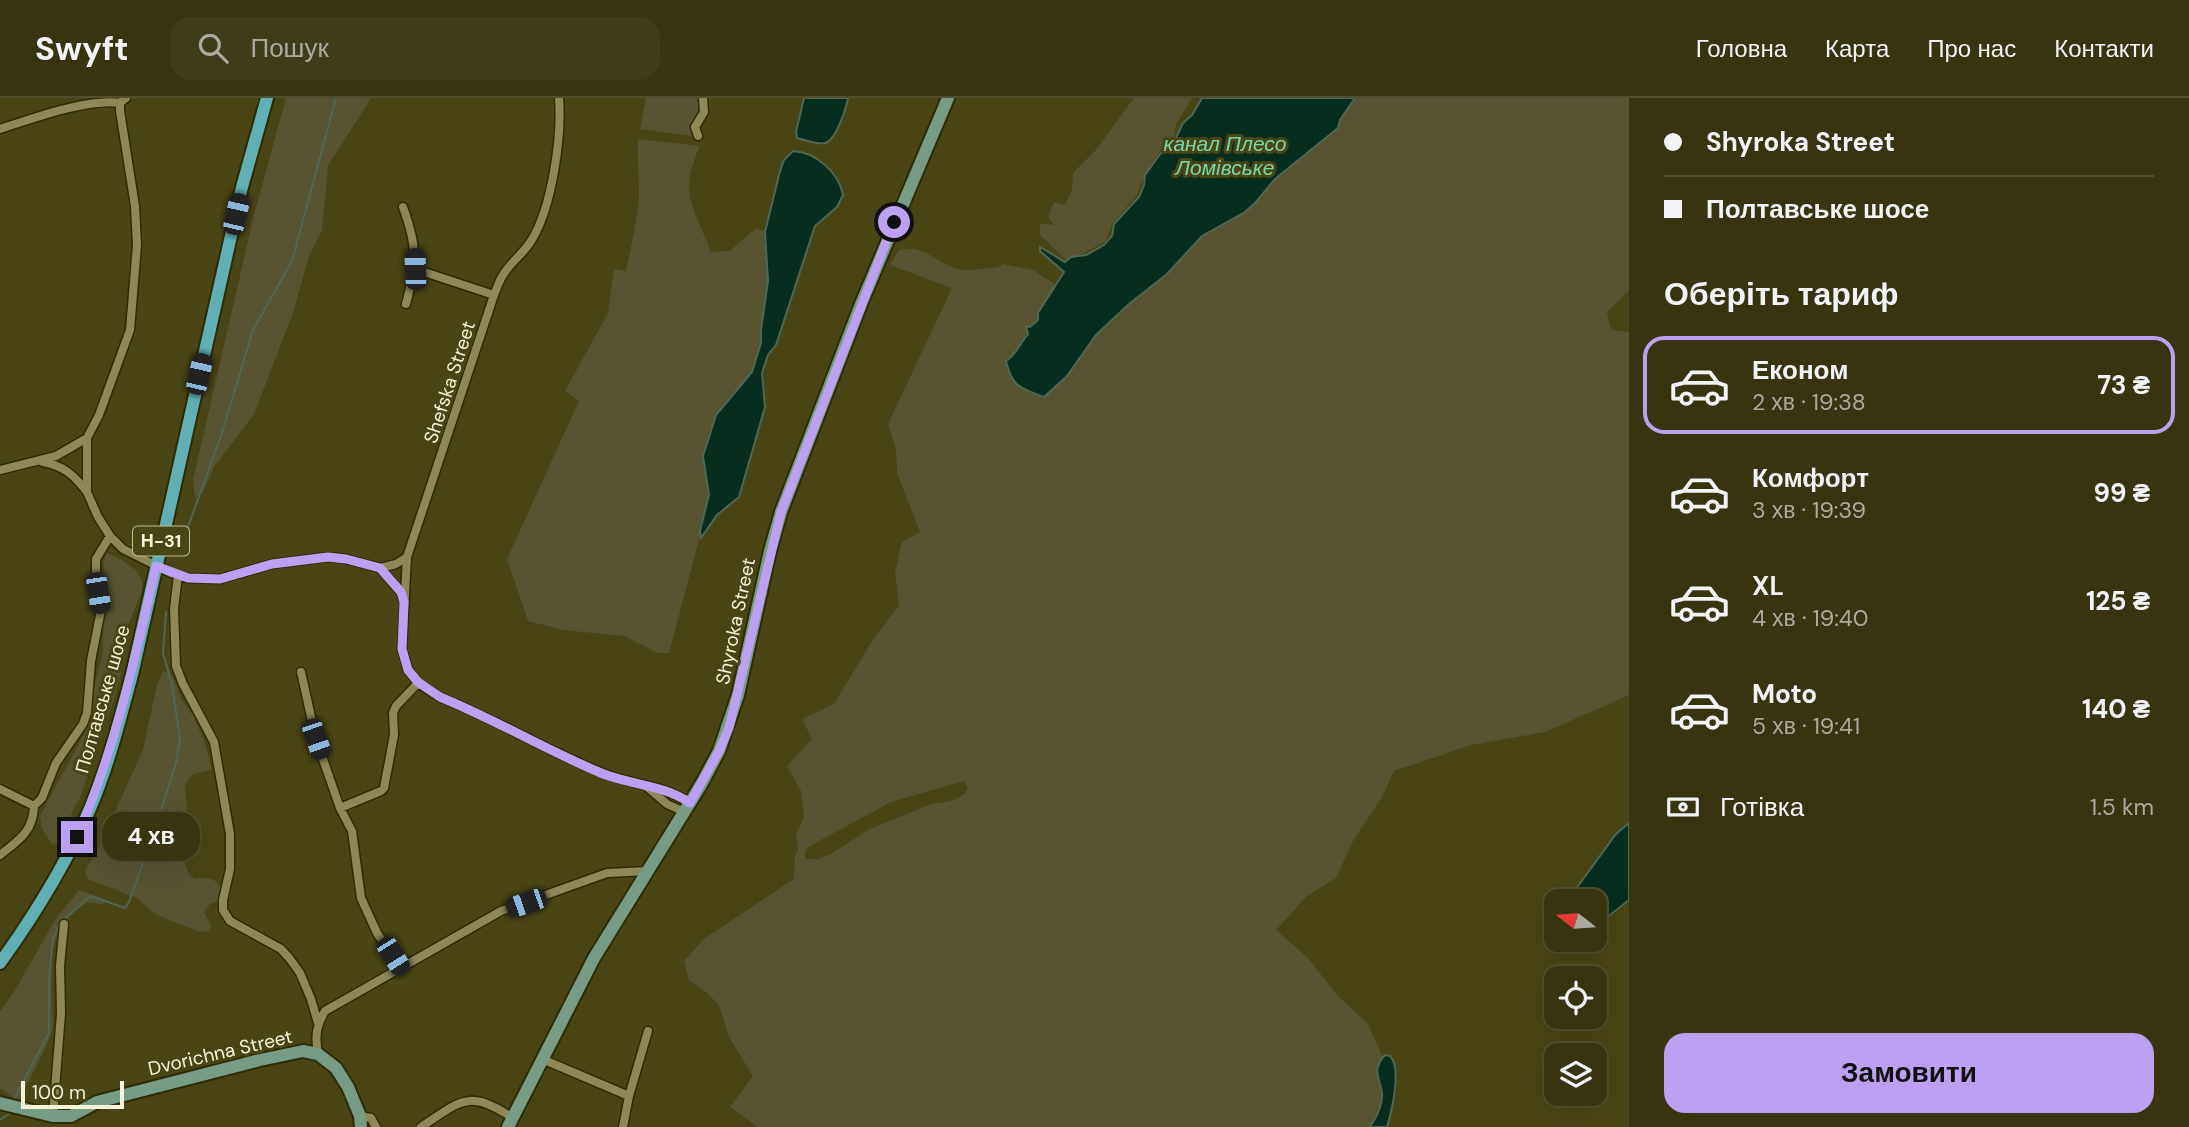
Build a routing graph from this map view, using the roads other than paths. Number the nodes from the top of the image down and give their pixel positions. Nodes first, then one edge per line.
1 (267, 98) edge
2 (559, 98) edge
3 (704, 98) edge
4 (948, 98) edge
5 (123, 101) edge
6 (0, 129) edge
7 (698, 136) dead end
8 (402, 207) dead end
9 (415, 269) junction
10 (494, 295) junction
11 (406, 304) dead end
12 (88, 438) junction
13 (36, 461) junction
14 (0, 470) edge
15 (87, 492) junction
16 (110, 536) junction
17 (407, 557) junction
18 (156, 566) junction
19 (380, 568) junction
20 (178, 575) junction
21 (404, 602) junction
22 (301, 672) dead end
23 (418, 682) junction
24 (0, 789) edge
25 (34, 806) junction
26 (340, 808) junction
27 (687, 808) junction
28 (0, 855) edge
29 (647, 871) junction
30 (65, 924) dead end
31 (0, 963) edge
32 (401, 969) junction
33 (318, 1023) junction
34 (648, 1031) dead end
35 (318, 1054) junction
36 (542, 1059) junction
37 (629, 1096) junction
38 (0, 1103) edge
39 (52, 1116) junction
40 (360, 1121) edge
41 (511, 1122) edge
42 (376, 1127) edge
43 (421, 1127) edge
44 (623, 1127) edge

1 - 18 main road, Полтавське шосе / Н-31
2 - 10 street, Shefska Street
3 - 7 street
4 - 27 main road, Shyroka Street
5 - 6 street
5 - 12 street
8 - 9 street
9 - 10 street
9 - 11 street
10 - 17 street, Shefska Street
12 - 13 street
12 - 15 street
13 - 14 street
13 - 15 street
15 - 16 street
16 - 18 street
16 - 25 street
17 - 19 street
17 - 21 street, Shefska Street
18 - 20 street
18 - 31 main road, Полтавське шосе / Н-31
19 - 20 street
19 - 21 street
20 - 33 street
21 - 23 street, Shefska Street
22 - 26 street
23 - 26 street
23 - 27 street
24 - 25 street
25 - 28 street
26 - 32 street
27 - 29 main road, Shyroka Street
29 - 32 street, Dvorichna Street
29 - 36 main road, Shyroka Street
30 - 39 street
32 - 33 street, Dvorichna Street
33 - 35 street, Dvorichna Street
34 - 37 street
35 - 39 main road, Dvorichna Street
35 - 40 main road, Dvorichna Street
36 - 37 street
36 - 41 main road, Shyroka Street
37 - 44 street
38 - 39 main road, Dvorichna Street
40 - 42 street, Dvorichna Street
41 - 43 street

